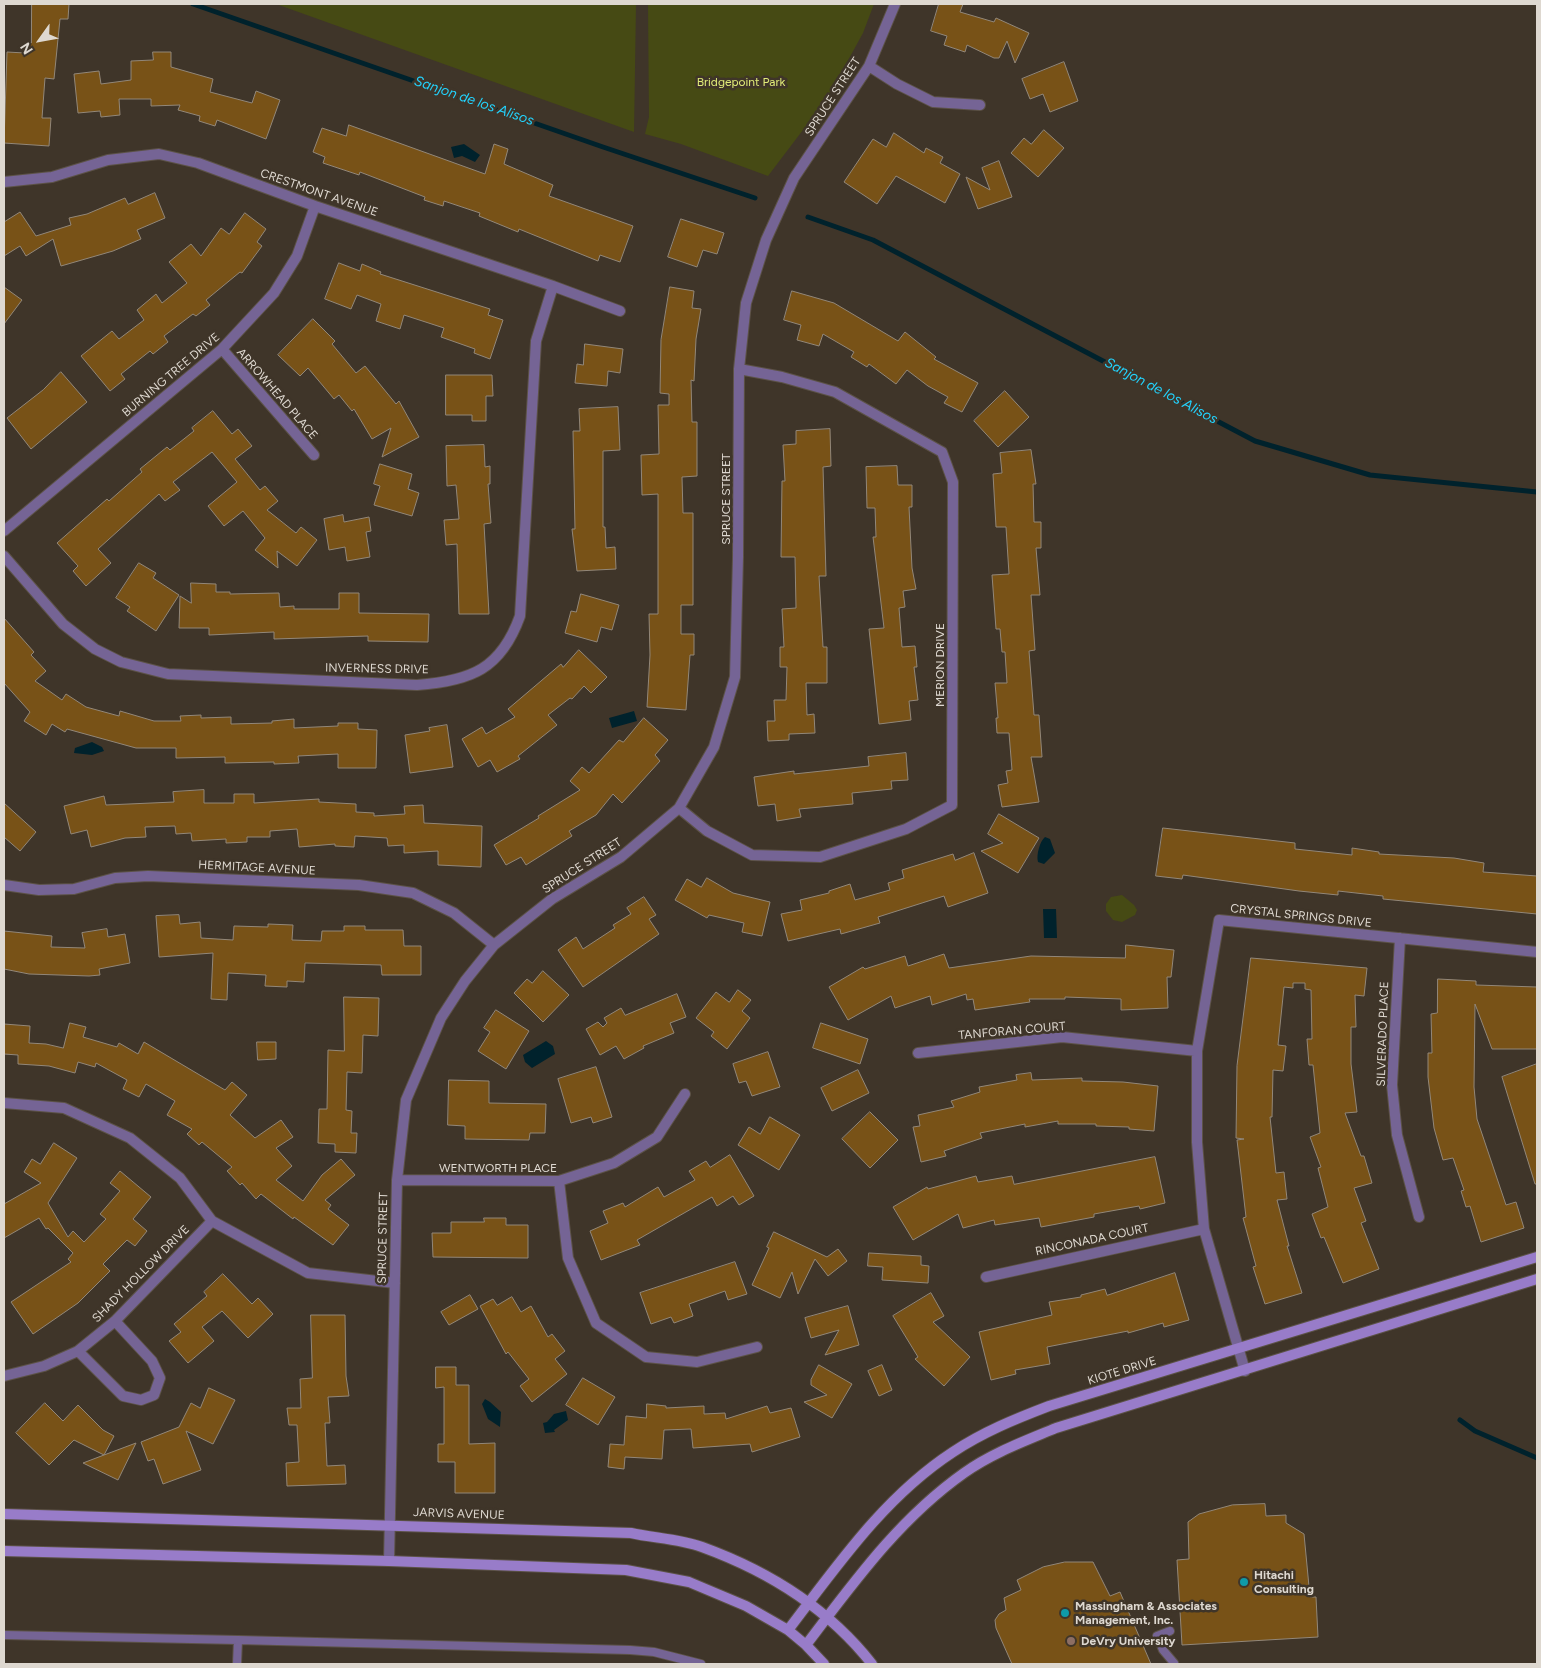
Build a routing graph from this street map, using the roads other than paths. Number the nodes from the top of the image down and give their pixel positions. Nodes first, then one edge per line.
1 (895, 4) edge
2 (869, 66) junction
3 (980, 105) dead end
4 (4, 182) edge
5 (315, 206) junction
6 (553, 286) junction
7 (620, 311) dead end
8 (222, 349) junction
9 (739, 369) junction
10 (314, 455) dead end
11 (4, 532) edge
12 (4, 556) edge
13 (678, 808) junction
14 (4, 885) edge
15 (1400, 938) junction
16 (494, 945) junction
17 (1537, 952) edge
18 (1197, 1052) junction
19 (918, 1053) dead end
20 (685, 1094) dead end
21 (4, 1103) edge
22 (397, 1180) junction
23 (559, 1181) junction
24 (1419, 1217) dead end
25 (212, 1221) junction
26 (1204, 1230) junction
27 (1537, 1257) edge
28 (986, 1277) dead end
29 (1537, 1279) edge
30 (395, 1282) junction
31 (115, 1321) junction
32 (757, 1347) dead end
33 (1238, 1349) junction
34 (78, 1350) junction
35 (1245, 1371) junction
36 (4, 1376) edge
37 (4, 1514) edge
38 (390, 1524) junction
39 (4, 1551) edge
40 (389, 1561) junction
41 (810, 1602) junction
42 (828, 1617) junction
43 (788, 1630) junction
44 (1170, 1631) dead end
45 (4, 1635) edge
46 (238, 1640) junction
47 (806, 1645) junction
48 (1174, 1663) dead end
49 (237, 1664) edge
50 (701, 1664) edge
51 (824, 1664) edge
52 (872, 1664) edge

1 - 2 street, SPRUCE STREET
2 - 3 street
2 - 9 street, SPRUCE STREET
4 - 5 street, CRESTMONT AVENUE
5 - 6 street, CRESTMONT AVENUE
5 - 8 street, BURNING TREE DRIVE
6 - 7 street, CRESTMONT AVENUE
6 - 12 street, INVERNESS DRIVE
8 - 10 street, ARROWHEAD PLACE
8 - 11 street, BURNING TREE DRIVE
9 - 13 street, SPRUCE STREET
9 - 13 street, MERION DRIVE
13 - 16 street, SPRUCE STREET
14 - 16 street, HERMITAGE AVENUE
15 - 17 street, CRYSTAL SPRINGS DRIVE
15 - 18 street, CRYSTAL SPRINGS DRIVE
15 - 24 street, SILVERADO PLACE
16 - 22 street, SPRUCE STREET
18 - 19 street, TANFORAN COURT
18 - 26 street, CRYSTAL SPRINGS DRIVE
20 - 23 street, WENTWORTH PLACE
21 - 25 street
22 - 23 street, WENTWORTH PLACE
22 - 30 street, SPRUCE STREET
23 - 32 street
25 - 30 street
25 - 31 street, SHADY HOLLOW DRIVE
26 - 28 street, RINCONADA COURT
26 - 33 street, CRYSTAL SPRINGS DRIVE
27 - 33 main road, KIOTE DRIVE
29 - 35 main road
30 - 38 street, SPRUCE STREET
31 - 34 street, SHADY HOLLOW DRIVE
31 - 34 street
33 - 35 street, CRYSTAL SPRINGS DRIVE
33 - 41 main road, KIOTE DRIVE
34 - 36 street, SHADY HOLLOW DRIVE
35 - 42 main road
37 - 38 main road, JARVIS AVENUE
38 - 40 street, SPRUCE STREET
38 - 41 main road, JARVIS AVENUE
39 - 40 main road
40 - 43 main road
41 - 42 main road, JARVIS AVENUE
41 - 43 main road, KIOTE DRIVE
42 - 47 main road
42 - 52 main road, JARVIS AVENUE
43 - 47 main road
44 - 48 lane
45 - 46 lane
46 - 49 lane
46 - 50 lane
47 - 51 main road

